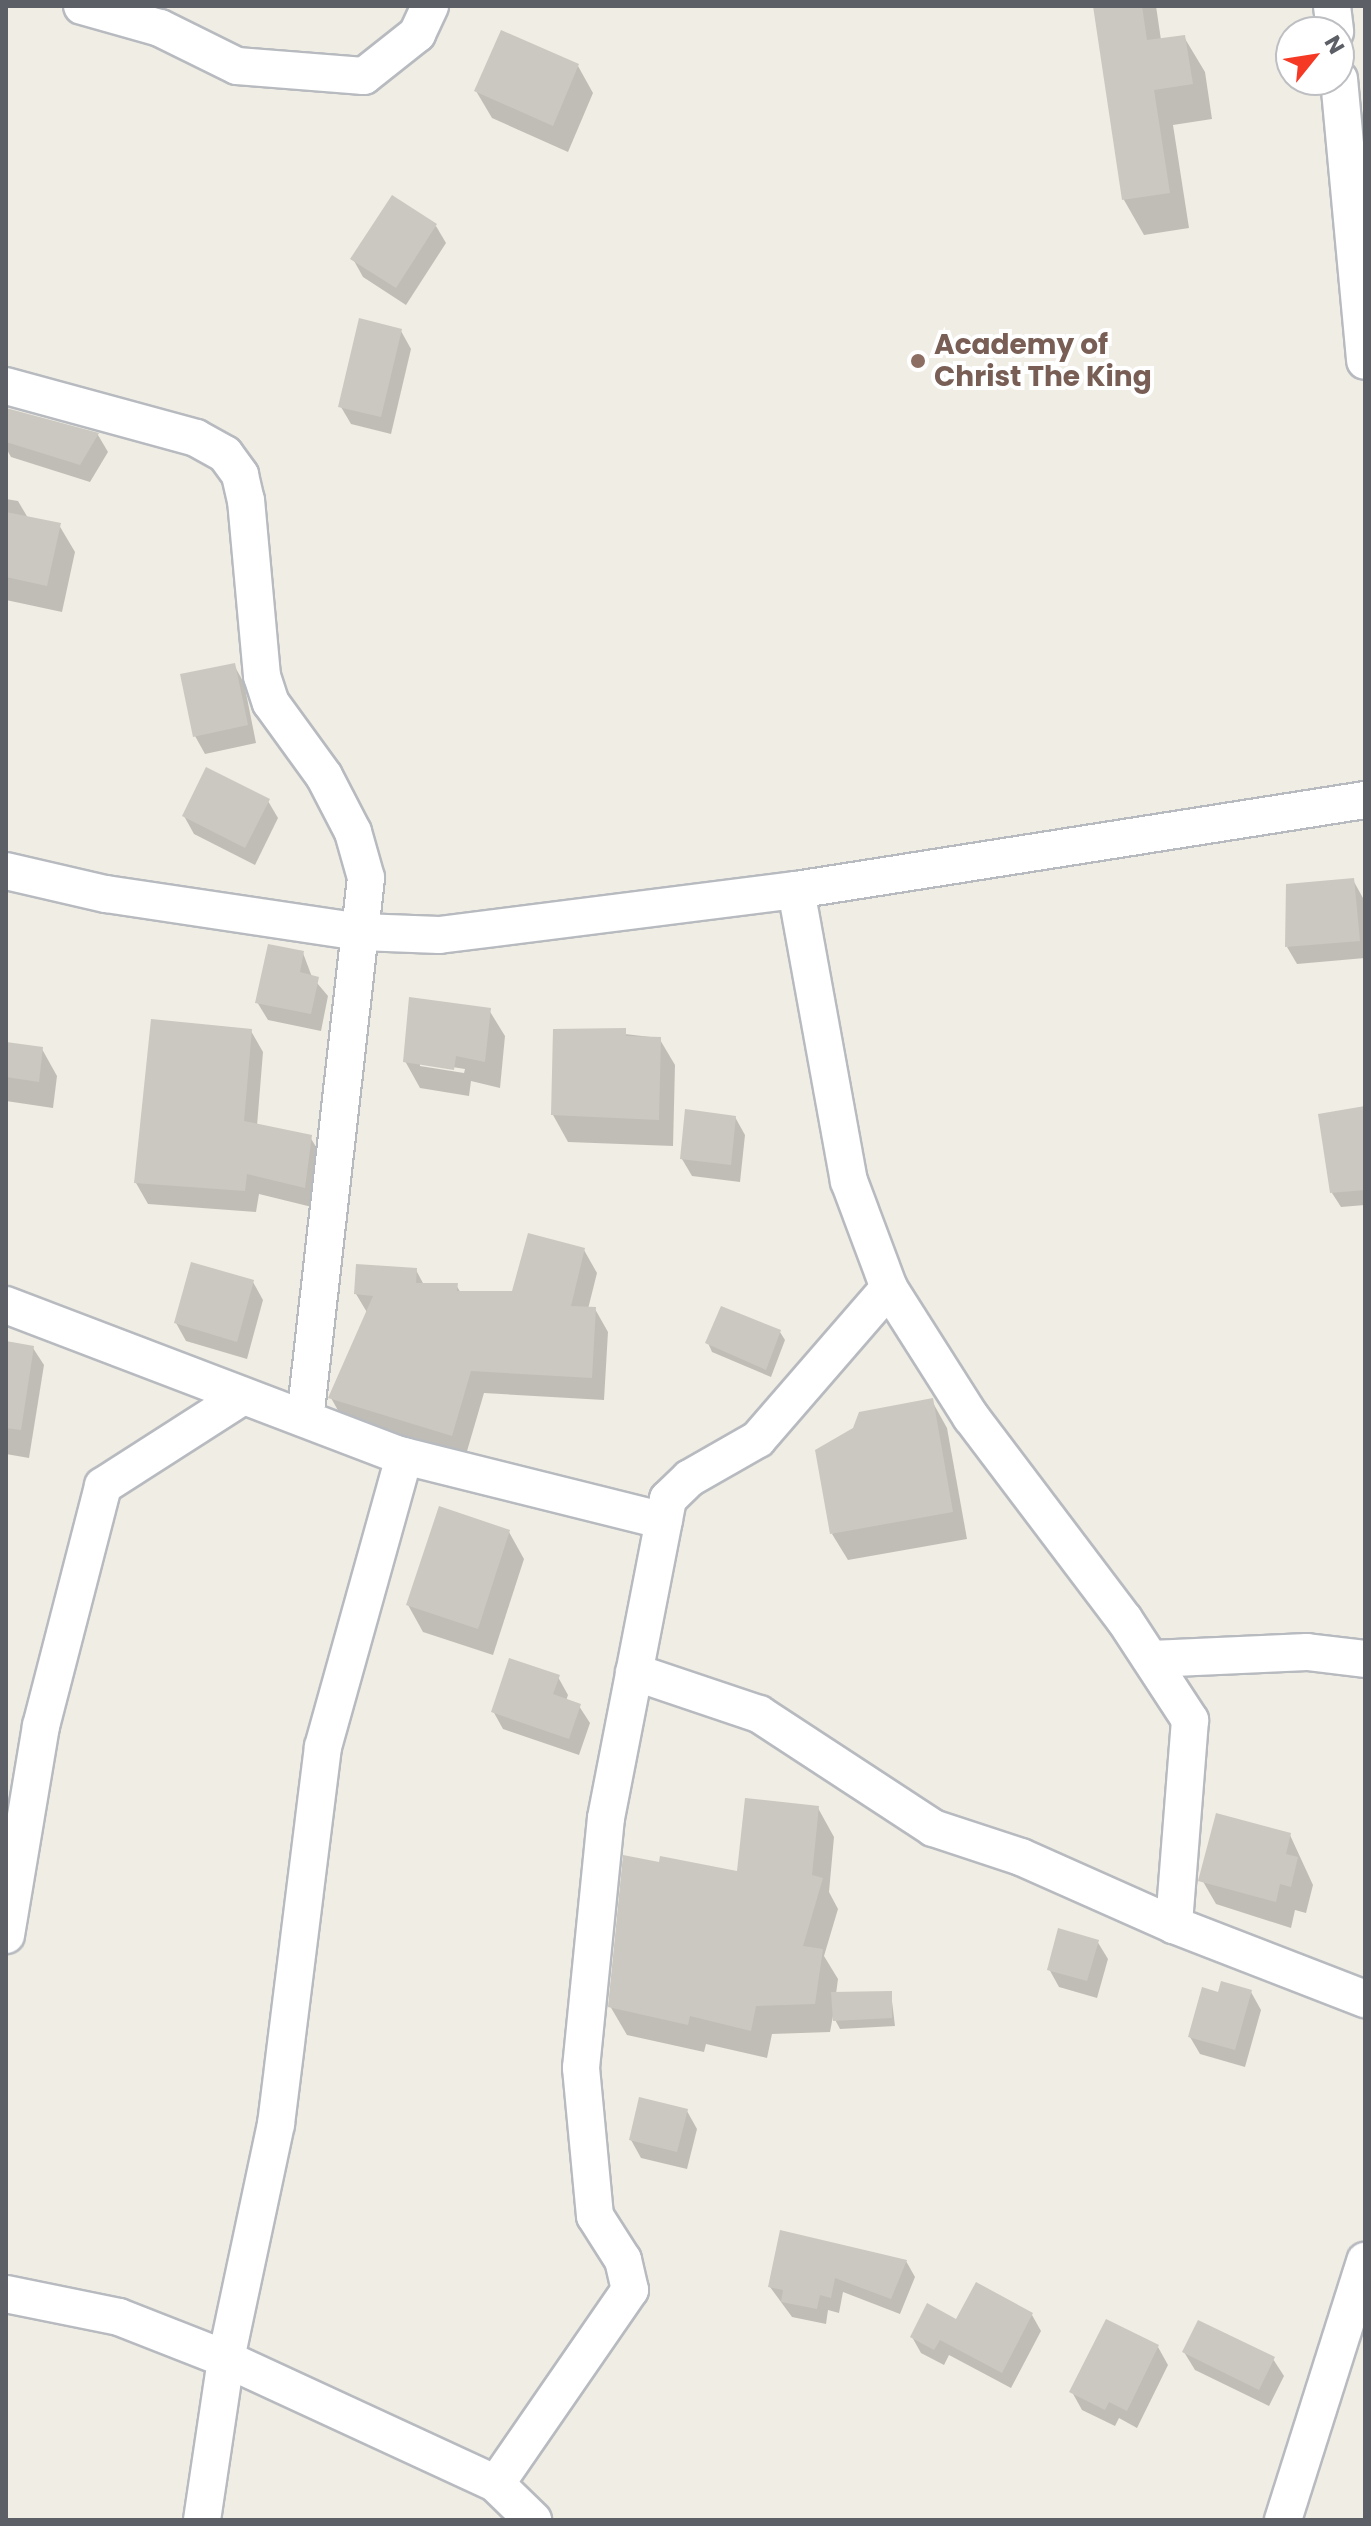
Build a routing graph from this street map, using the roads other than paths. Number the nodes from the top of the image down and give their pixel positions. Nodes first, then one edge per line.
1 (82, 6) edge
2 (430, 6) edge
3 (1341, 96) edge
4 (1365, 361) edge
5 (6, 386) edge
6 (1365, 800) edge
7 (6, 871) edge
8 (796, 890) junction
9 (361, 932) junction
10 (889, 1288) junction
11 (6, 1305) edge
12 (243, 1396) junction
13 (305, 1419) junction
14 (404, 1456) junction
15 (664, 1521) junction
16 (1152, 1659) junction
17 (1365, 1659) edge
18 (634, 1672) junction
19 (1174, 1925) junction
20 (6, 1935) edge
21 (1365, 1999) edge
22 (1365, 2261) edge
23 (6, 2294) edge
24 (226, 2359) junction
25 (496, 2484) junction
26 (202, 2520) edge
27 (533, 2520) edge
28 (1283, 2520) edge

1 - 2 street
3 - 4 street
5 - 9 street
6 - 8 street
7 - 9 street
8 - 9 street
8 - 10 street
9 - 13 street
10 - 15 street
10 - 16 street
11 - 12 street
12 - 13 street
12 - 20 street
13 - 14 street
14 - 15 street
14 - 24 street
15 - 18 street
16 - 17 street
16 - 19 street
18 - 19 street
18 - 25 street
19 - 21 street
22 - 28 street
23 - 24 street
24 - 25 street
24 - 26 street
25 - 27 street

